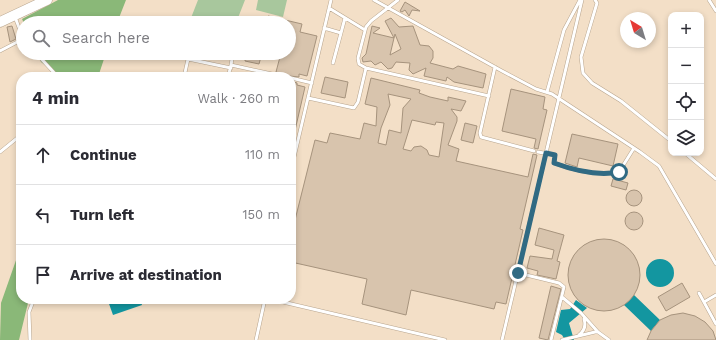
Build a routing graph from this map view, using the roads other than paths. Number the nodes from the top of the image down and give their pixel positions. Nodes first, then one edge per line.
1 (47, 0) edge
2 (331, 0) edge
3 (374, 0) edge
4 (398, 0) edge
5 (581, 0) edge
6 (595, 0) edge
7 (710, 0) edge
8 (388, 7) junction
9 (329, 8) junction
10 (716, 11) edge
11 (17, 16) edge
12 (15, 17) edge
13 (345, 18) junction
14 (0, 22) edge
15 (324, 28) junction
16 (365, 30) junction
17 (341, 33) junction
18 (16, 42) edge
19 (0, 51) edge
20 (42, 60) edge
21 (188, 60) edge
22 (199, 60) edge
23 (231, 60) edge
24 (333, 63) dead end
25 (231, 66) junction
26 (495, 67) junction
27 (366, 68) junction
28 (53, 72) edge
29 (185, 72) edge
30 (229, 72) edge
31 (261, 72) edge
32 (296, 79) edge
33 (312, 83) junction
34 (547, 92) junction
35 (489, 96) junction
36 (308, 98) junction
37 (558, 100) junction
38 (16, 139) edge
39 (668, 139) edge
40 (296, 146) edge
41 (634, 148) junction
42 (534, 151) dead end
43 (0, 152) edge
44 (538, 152) dead end
45 (546, 153) junction
46 (689, 156) edge
47 (716, 179) edge
48 (716, 264) edge
49 (518, 273) junction
50 (699, 294) dead end
51 (716, 295) edge
52 (562, 297) junction
53 (704, 302) junction
54 (32, 304) edge
55 (264, 304) edge
56 (291, 304) edge
57 (584, 317) junction
58 (716, 324) edge
59 (598, 332) junction
60 (575, 337) junction
61 (30, 340) edge
62 (256, 340) edge
63 (445, 340) edge
64 (502, 340) edge
65 (551, 340) edge
66 (563, 340) edge
67 (609, 340) edge

1 - 11 main road
2 - 9 lane
3 - 8 lane
4 - 8 lane
5 - 34 lane
5 - 37 lane
6 - 39 lane
7 - 10 lane
8 - 16 lane
8 - 26 lane
9 - 13 lane
9 - 15 lane
12 - 14 main road
13 - 16 lane
13 - 17 lane
15 - 17 lane
15 - 33 lane
16 - 27 lane
17 - 24 lane
18 - 19 lane
20 - 28 lane
21 - 29 lane
22 - 25 lane
23 - 25 lane
25 - 30 lane
25 - 31 lane
26 - 34 lane
26 - 35 lane
27 - 35 lane
27 - 36 lane
32 - 33 lane
33 - 36 lane
34 - 37 lane
35 - 42 lane
36 - 40 lane
37 - 41 lane
37 - 45 lane
38 - 43 lane
41 - 45 lane
41 - 48 lane
44 - 45 lane
45 - 49 lane
46 - 47 lane
49 - 52 lane
49 - 64 lane
50 - 53 lane
51 - 53 lane
52 - 57 lane
52 - 65 lane
53 - 58 lane
54 - 61 lane
55 - 62 lane
56 - 63 lane
57 - 59 lane
57 - 60 lane
59 - 60 lane
59 - 67 lane
60 - 66 lane

